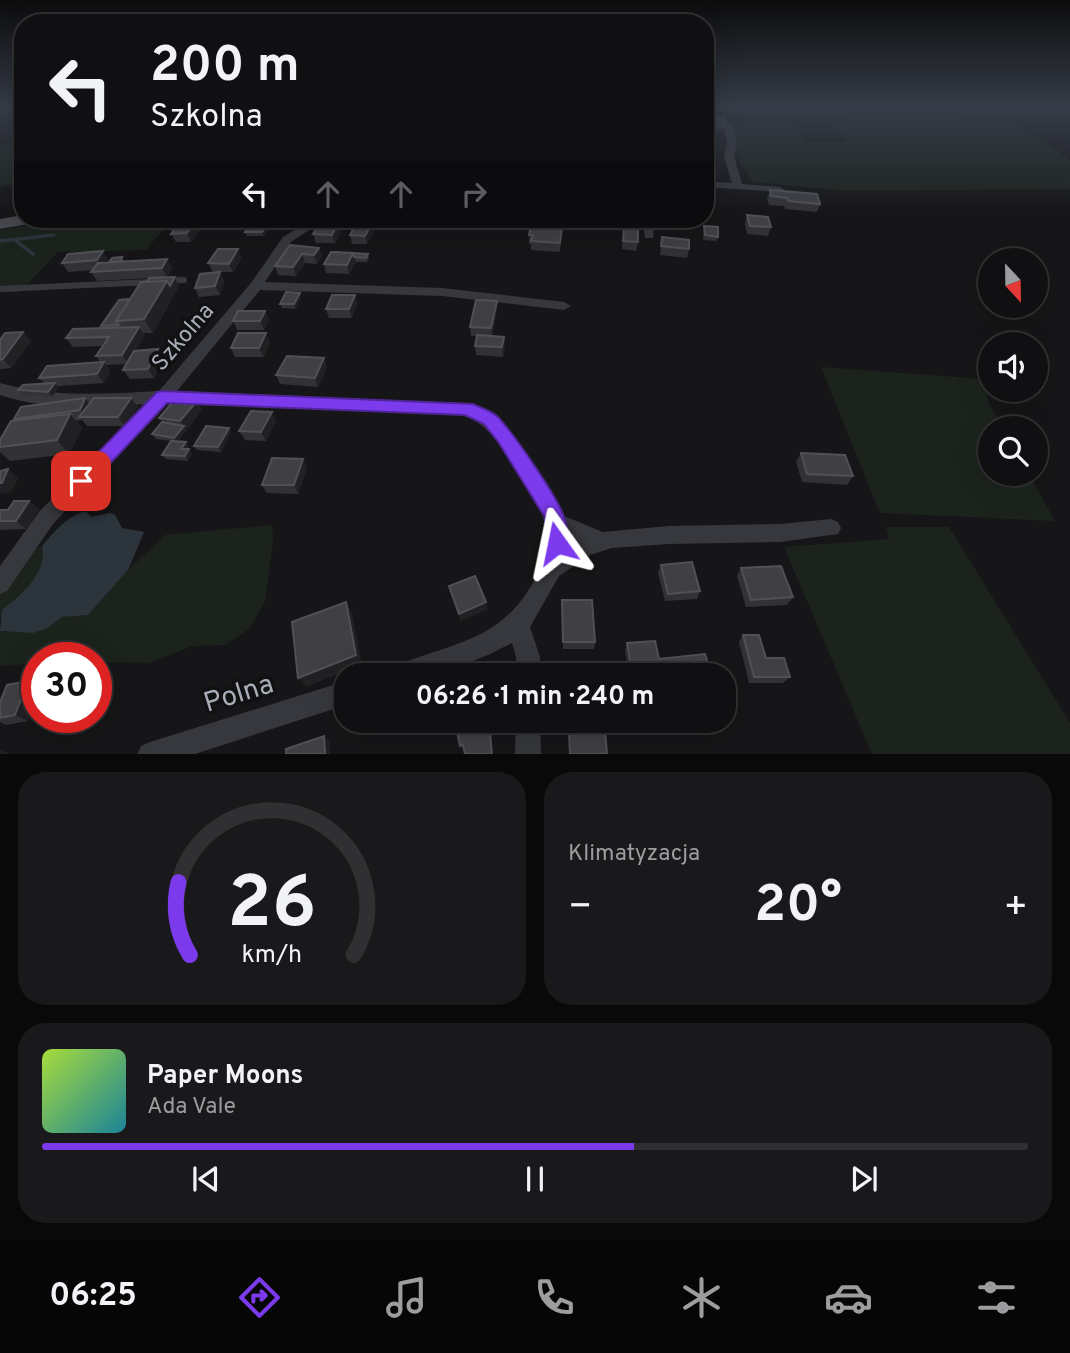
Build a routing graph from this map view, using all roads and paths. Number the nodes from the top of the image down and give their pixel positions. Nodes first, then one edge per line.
1 (732, 142) edge
2 (714, 185) edge
3 (738, 187) junction
4 (780, 190) edge
5 (306, 228) edge
6 (649, 228) edge
7 (649, 234) dead end
8 (184, 280) dead end
9 (257, 286) junction
10 (0, 289) edge
11 (564, 306) dead end
12 (0, 389) edge
13 (163, 397) junction
14 (556, 522) junction
15 (831, 528) dead end
16 (601, 541) junction
17 (552, 568) junction
18 (0, 584) edge
19 (518, 625) junction
20 (433, 663) edge
21 (528, 663) edge
22 (334, 697) edge
23 (528, 733) edge
24 (150, 754) edge
25 (528, 754) edge

1 - 3 street
2 - 3 street
3 - 4 street
5 - 9 street, Szkolna
6 - 7 street
8 - 10 lane
9 - 11 street
9 - 13 street, Szkolna
12 - 13 street
13 - 14 street
13 - 18 street, Szkolna
14 - 16 street
14 - 17 street
15 - 16 street
16 - 17 street
17 - 19 street
19 - 20 street
19 - 21 street
22 - 24 street, Polna
23 - 25 street

